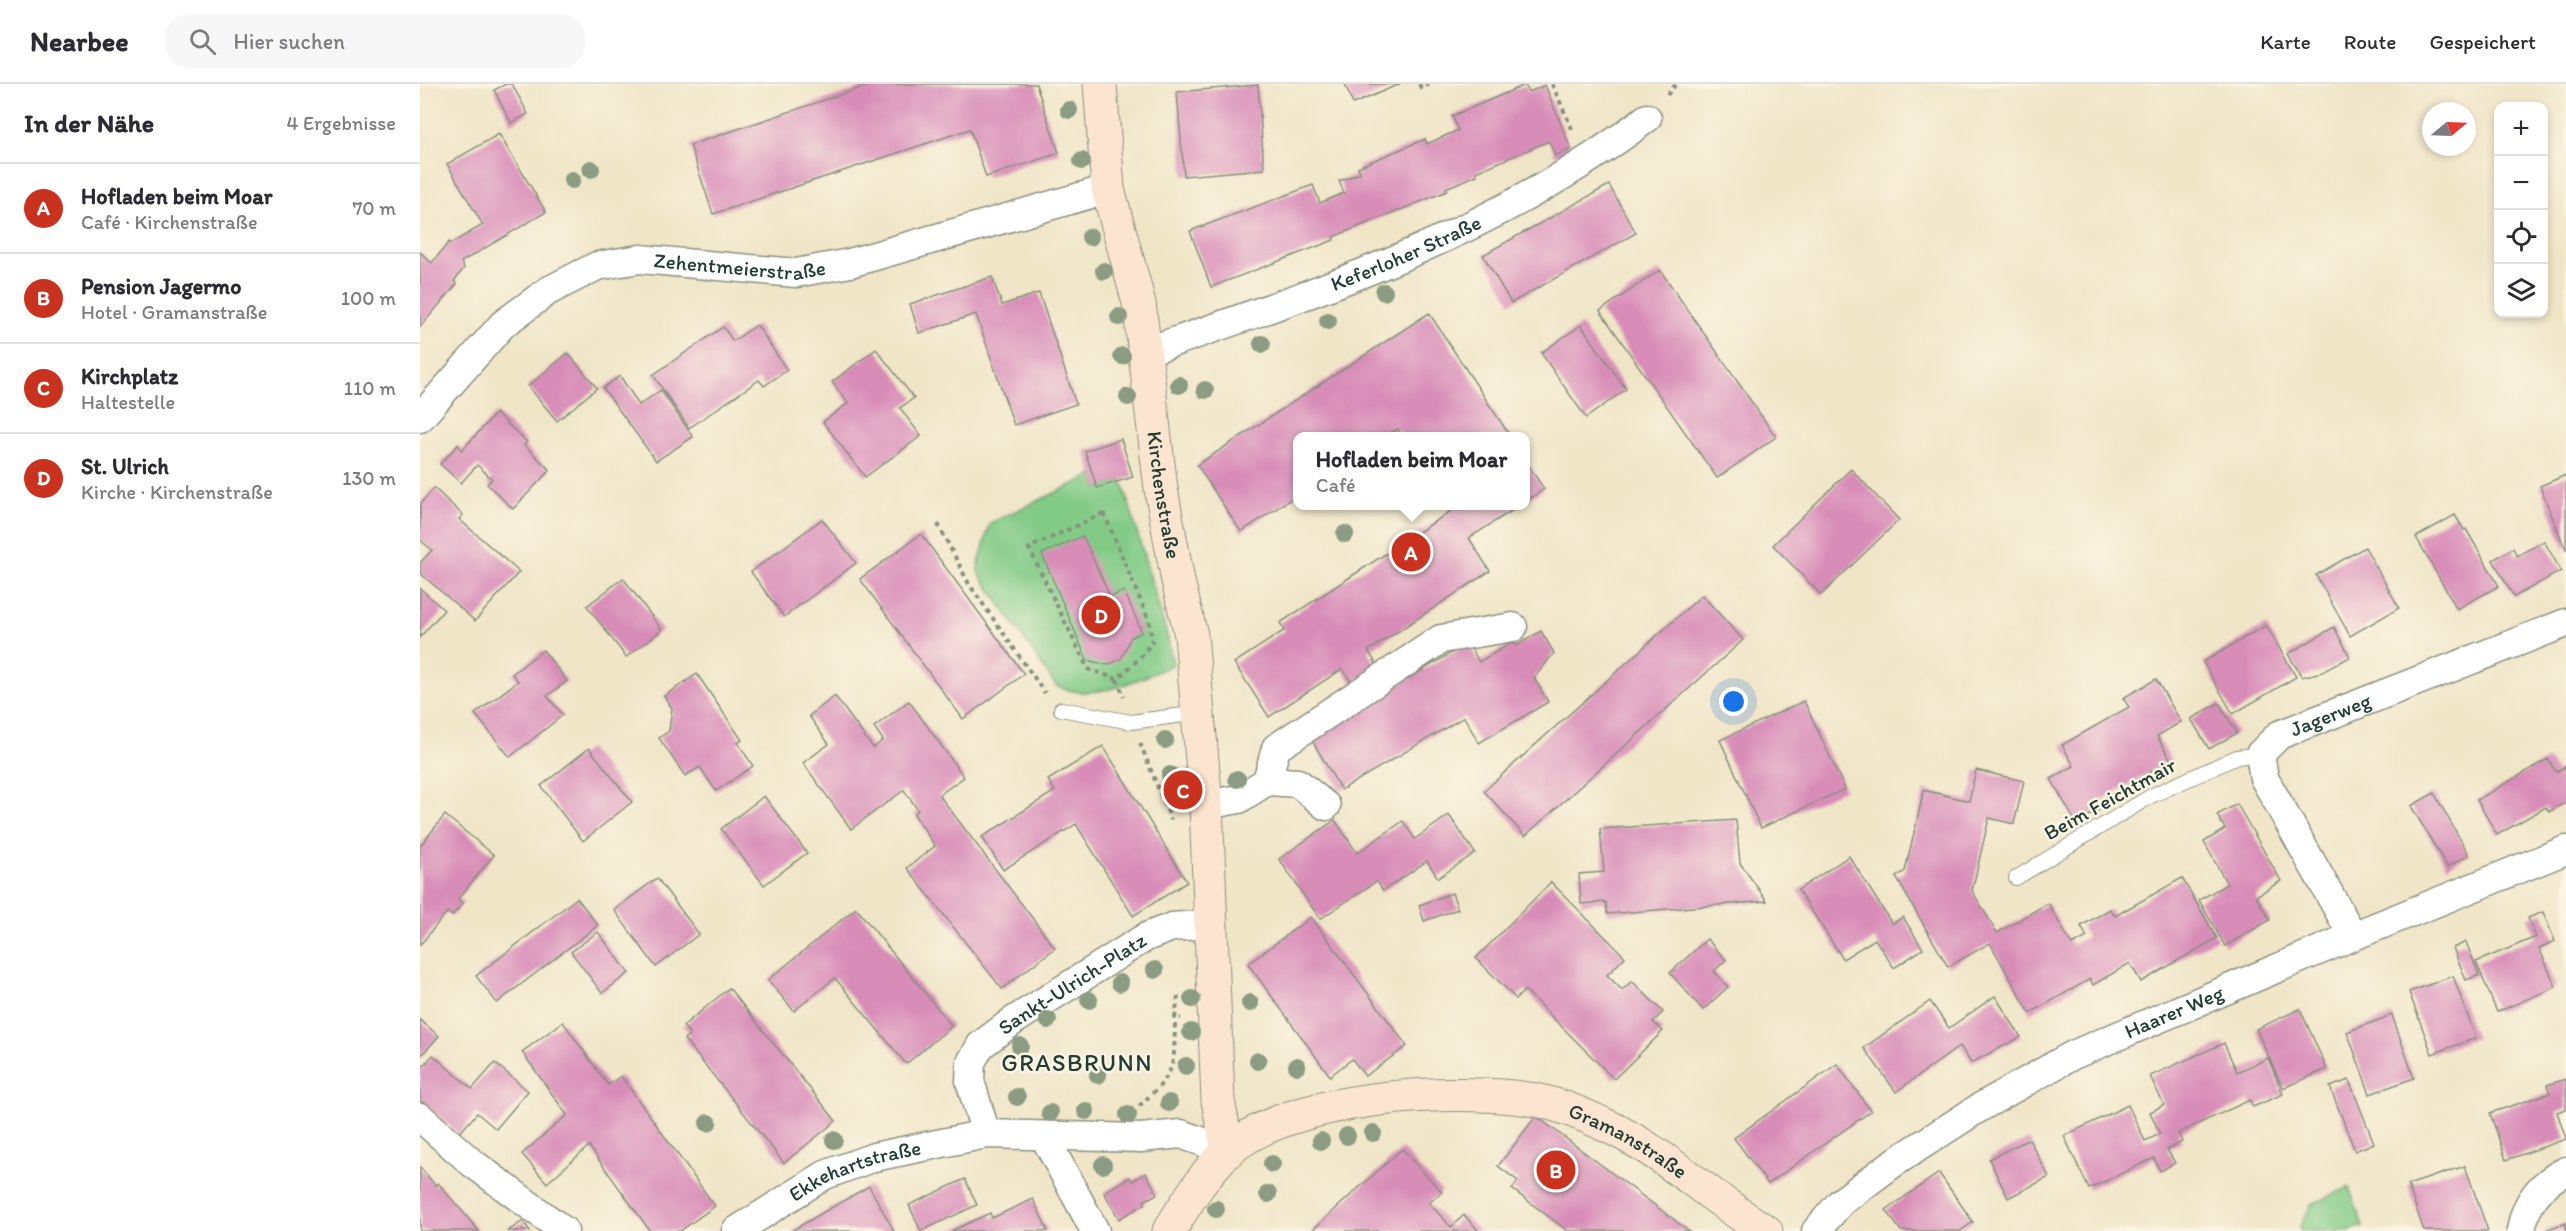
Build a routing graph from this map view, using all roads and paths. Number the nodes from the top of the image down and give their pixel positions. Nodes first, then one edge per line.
1 (1100, 84) edge
2 (1419, 84) edge
3 (1430, 84) edge
4 (1552, 84) edge
5 (1647, 117) dead end
6 (1574, 133) dead end
7 (1108, 189) junction
8 (1145, 352) junction
9 (420, 418) edge
10 (938, 524) dead end
11 (2566, 623) edge
12 (1513, 627) dead end
13 (1117, 679) junction
14 (1049, 698) dead end
15 (1125, 700) dead end
16 (1061, 709) dead end
17 (1200, 713) junction
18 (1131, 722) junction
19 (2260, 754) junction
20 (1268, 781) junction
21 (1206, 805) junction
22 (1326, 806) dead end
23 (2566, 850) edge
24 (1209, 868) junction
25 (2016, 878) dead end
26 (1211, 924) junction
27 (2353, 936) junction
28 (1175, 1018) dead end
29 (420, 1117) edge
30 (986, 1134) junction
31 (1044, 1137) junction
32 (1140, 1138) junction
33 (1228, 1151) junction
34 (2566, 1171) edge
35 (564, 1231) edge
36 (736, 1231) edge
37 (1095, 1231) edge
38 (1169, 1231) edge
39 (1766, 1231) edge
40 (1816, 1231) edge
41 (2521, 1231) edge

1 - 7 street, Kirchenstraße
2 - 3 path
4 - 6 path
5 - 8 street, Keferloher Straße
7 - 8 street, Kirchenstraße
7 - 9 street, Zehentmeierstraße
8 - 17 street, Kirchenstraße
10 - 14 path
11 - 19 street, Jagerweg
12 - 20 street
13 - 13 path
13 - 15 path
16 - 18 lane
17 - 18 lane
17 - 21 street, Kirchenstraße
18 - 24 path
19 - 25 lane, Beim Feichtmair
19 - 27 street
20 - 21 street
20 - 22 street
21 - 24 street, Kirchenstraße
23 - 27 street, Haarer Weg
24 - 26 street
26 - 30 street, Sankt-Ulrich-Platz
26 - 33 street
27 - 40 street, Haarer Weg
28 - 32 path
29 - 35 street
30 - 31 street
30 - 36 street, Ekkehartstraße
31 - 32 street
31 - 37 street
32 - 33 street
33 - 38 street
33 - 39 street, Gramanstraße
34 - 41 street

